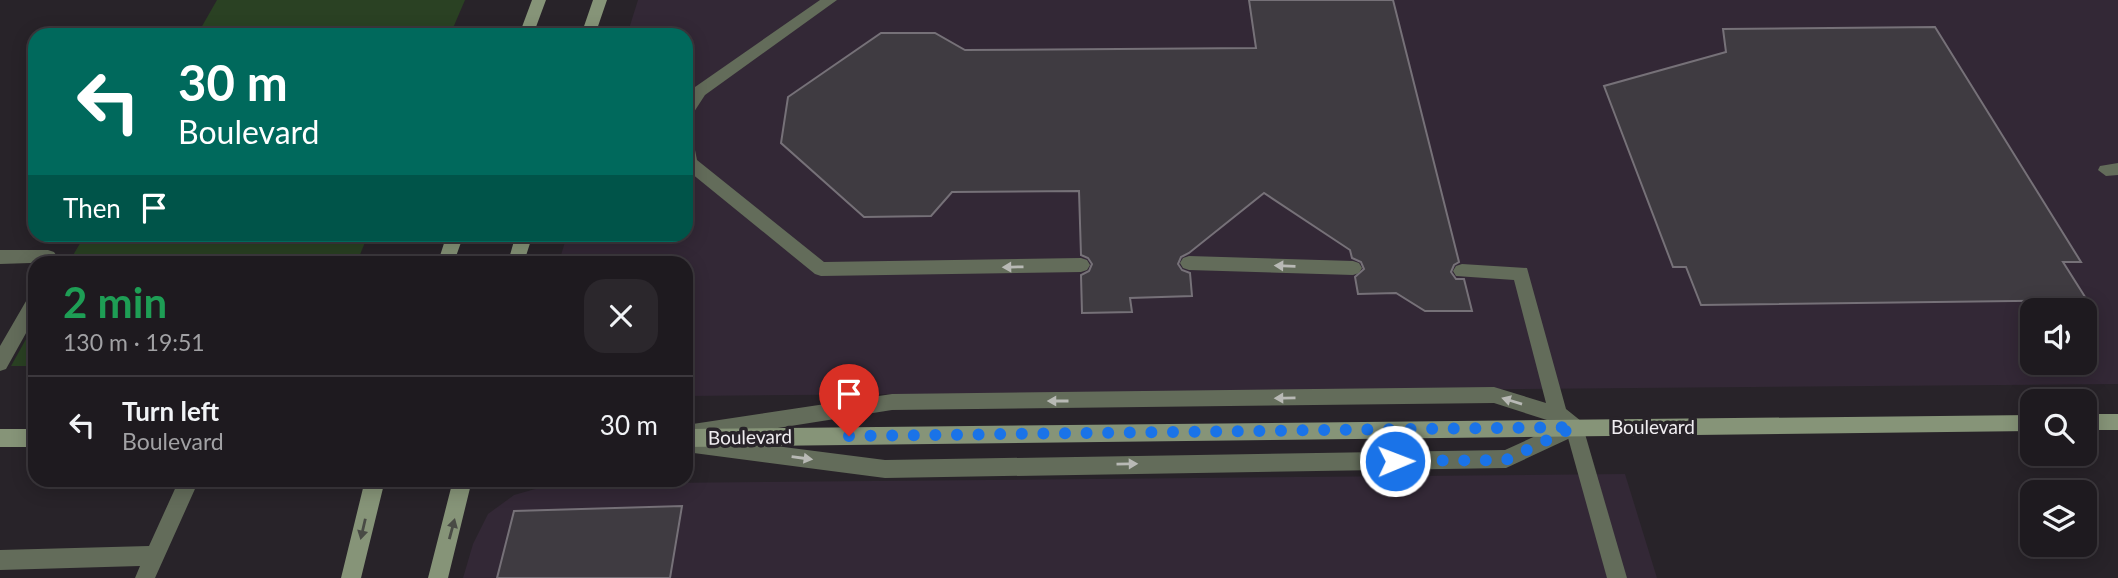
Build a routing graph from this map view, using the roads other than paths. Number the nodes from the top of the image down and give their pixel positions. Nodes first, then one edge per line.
1 (538, 0) edge
2 (600, 0) edge
3 (830, 0) edge
4 (528, 28) edge
5 (591, 28) edge
6 (693, 101) edge
7 (693, 165) edge
8 (0, 257) edge
9 (28, 257) edge
10 (1189, 263) dead end
11 (1081, 265) dead end
12 (1353, 268) dead end
13 (1462, 271) dead end
14 (28, 313) edge
15 (0, 363) edge
16 (2097, 422) edge
17 (2118, 422) edge
18 (1565, 423) junction
19 (2020, 423) edge
20 (693, 437) edge
21 (0, 438) edge
22 (28, 438) edge
23 (693, 438) edge
24 (693, 439) edge
25 (186, 487) edge
26 (373, 487) edge
27 (461, 487) edge
28 (155, 556) junction
29 (0, 560) edge
30 (145, 578) edge
31 (351, 578) edge
32 (438, 578) edge
33 (1617, 578) edge

1 - 4 main road
2 - 5 main road
3 - 6 street
11 -> 7 street
8 - 9 street
12 -> 10 street
13 - 18 street
14 - 15 street
16 - 17 main road
18 - 19 main road, Boulevard
18 -> 20 street
18 - 23 main road, Boulevard
24 -> 18 street
18 - 33 street
21 - 22 main road
25 - 28 street
26 -> 31 main road
32 -> 27 main road
28 - 29 street
28 - 30 street

